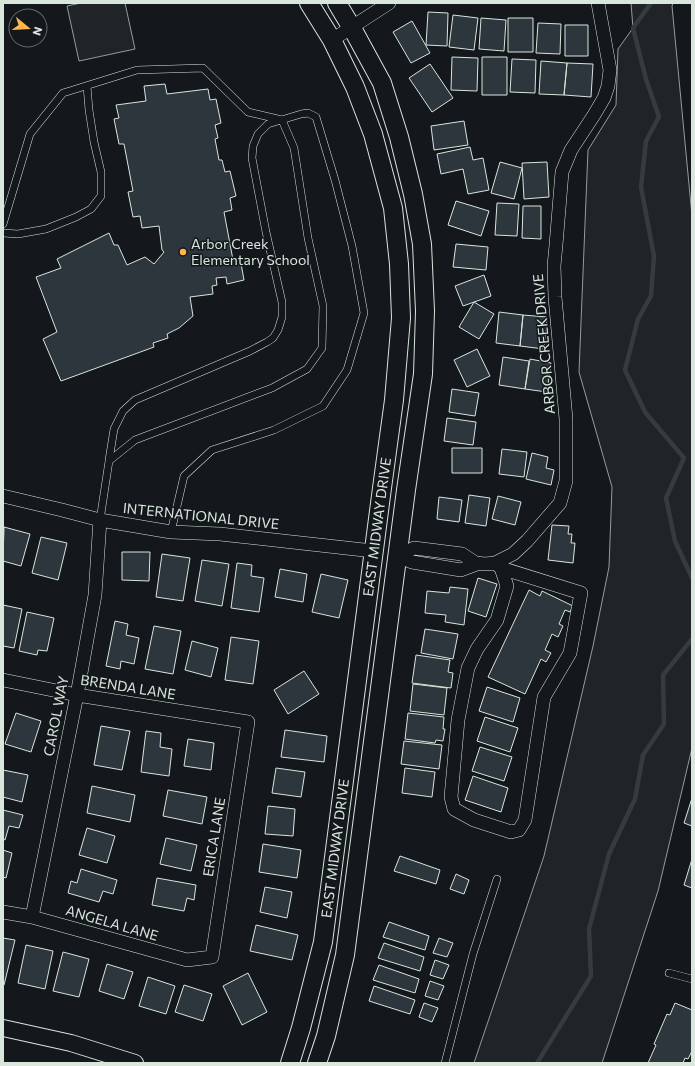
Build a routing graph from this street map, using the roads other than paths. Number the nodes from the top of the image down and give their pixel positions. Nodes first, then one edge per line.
1 (309, 3) edge
2 (337, 3) edge
3 (389, 3) edge
4 (598, 3) edge
5 (352, 28) junction
6 (332, 40) junction
7 (87, 86) junction
8 (282, 120) junction
9 (3, 224) edge
10 (3, 233) edge
11 (109, 460) junction
12 (3, 496) edge
13 (100, 520) junction
14 (171, 532) junction
15 (373, 551) junction
16 (398, 556) junction
17 (498, 565) junction
18 (3, 680) edge
19 (77, 695) junction
20 (248, 722) joint
21 (497, 879) dead end
22 (3, 912) edge
23 (32, 917) junction
24 (212, 957) joint
25 (669, 973) dead end
26 (692, 979) edge
27 (3, 1028) edge
28 (135, 1063) edge
29 (290, 1063) edge
30 (317, 1063) edge
31 (445, 1063) edge

1 - 6 main road, EAST MIDWAY DRIVE
2 - 5 main road, EAST MIDWAY DRIVE
3 - 5 street
4 - 17 street, ARBOR CREEK DRIVE
5 - 6 street
5 - 16 main road, EAST MIDWAY DRIVE
6 - 15 main road, EAST MIDWAY DRIVE
7 - 8 lane
7 - 9 lane
7 - 10 lane
8 - 11 lane
8 - 11 lane
8 - 14 lane
11 - 13 lane
12 - 13 street, INTERNATIONAL DRIVE
13 - 14 street, INTERNATIONAL DRIVE
13 - 19 street, CAROL WAY
14 - 15 street, INTERNATIONAL DRIVE
15 - 16 main road
15 - 29 main road, EAST MIDWAY DRIVE
16 - 17 street
16 - 30 main road, EAST MIDWAY DRIVE
17 - 17 street
18 - 19 street, BRENDA LANE
19 - 20 street, BRENDA LANE
19 - 23 street, CAROL WAY
20 - 24 street, ERICA LANE
21 - 31 lane
22 - 23 street, ANGELA LANE
23 - 24 street, ANGELA LANE
25 - 26 lane
27 - 28 street

